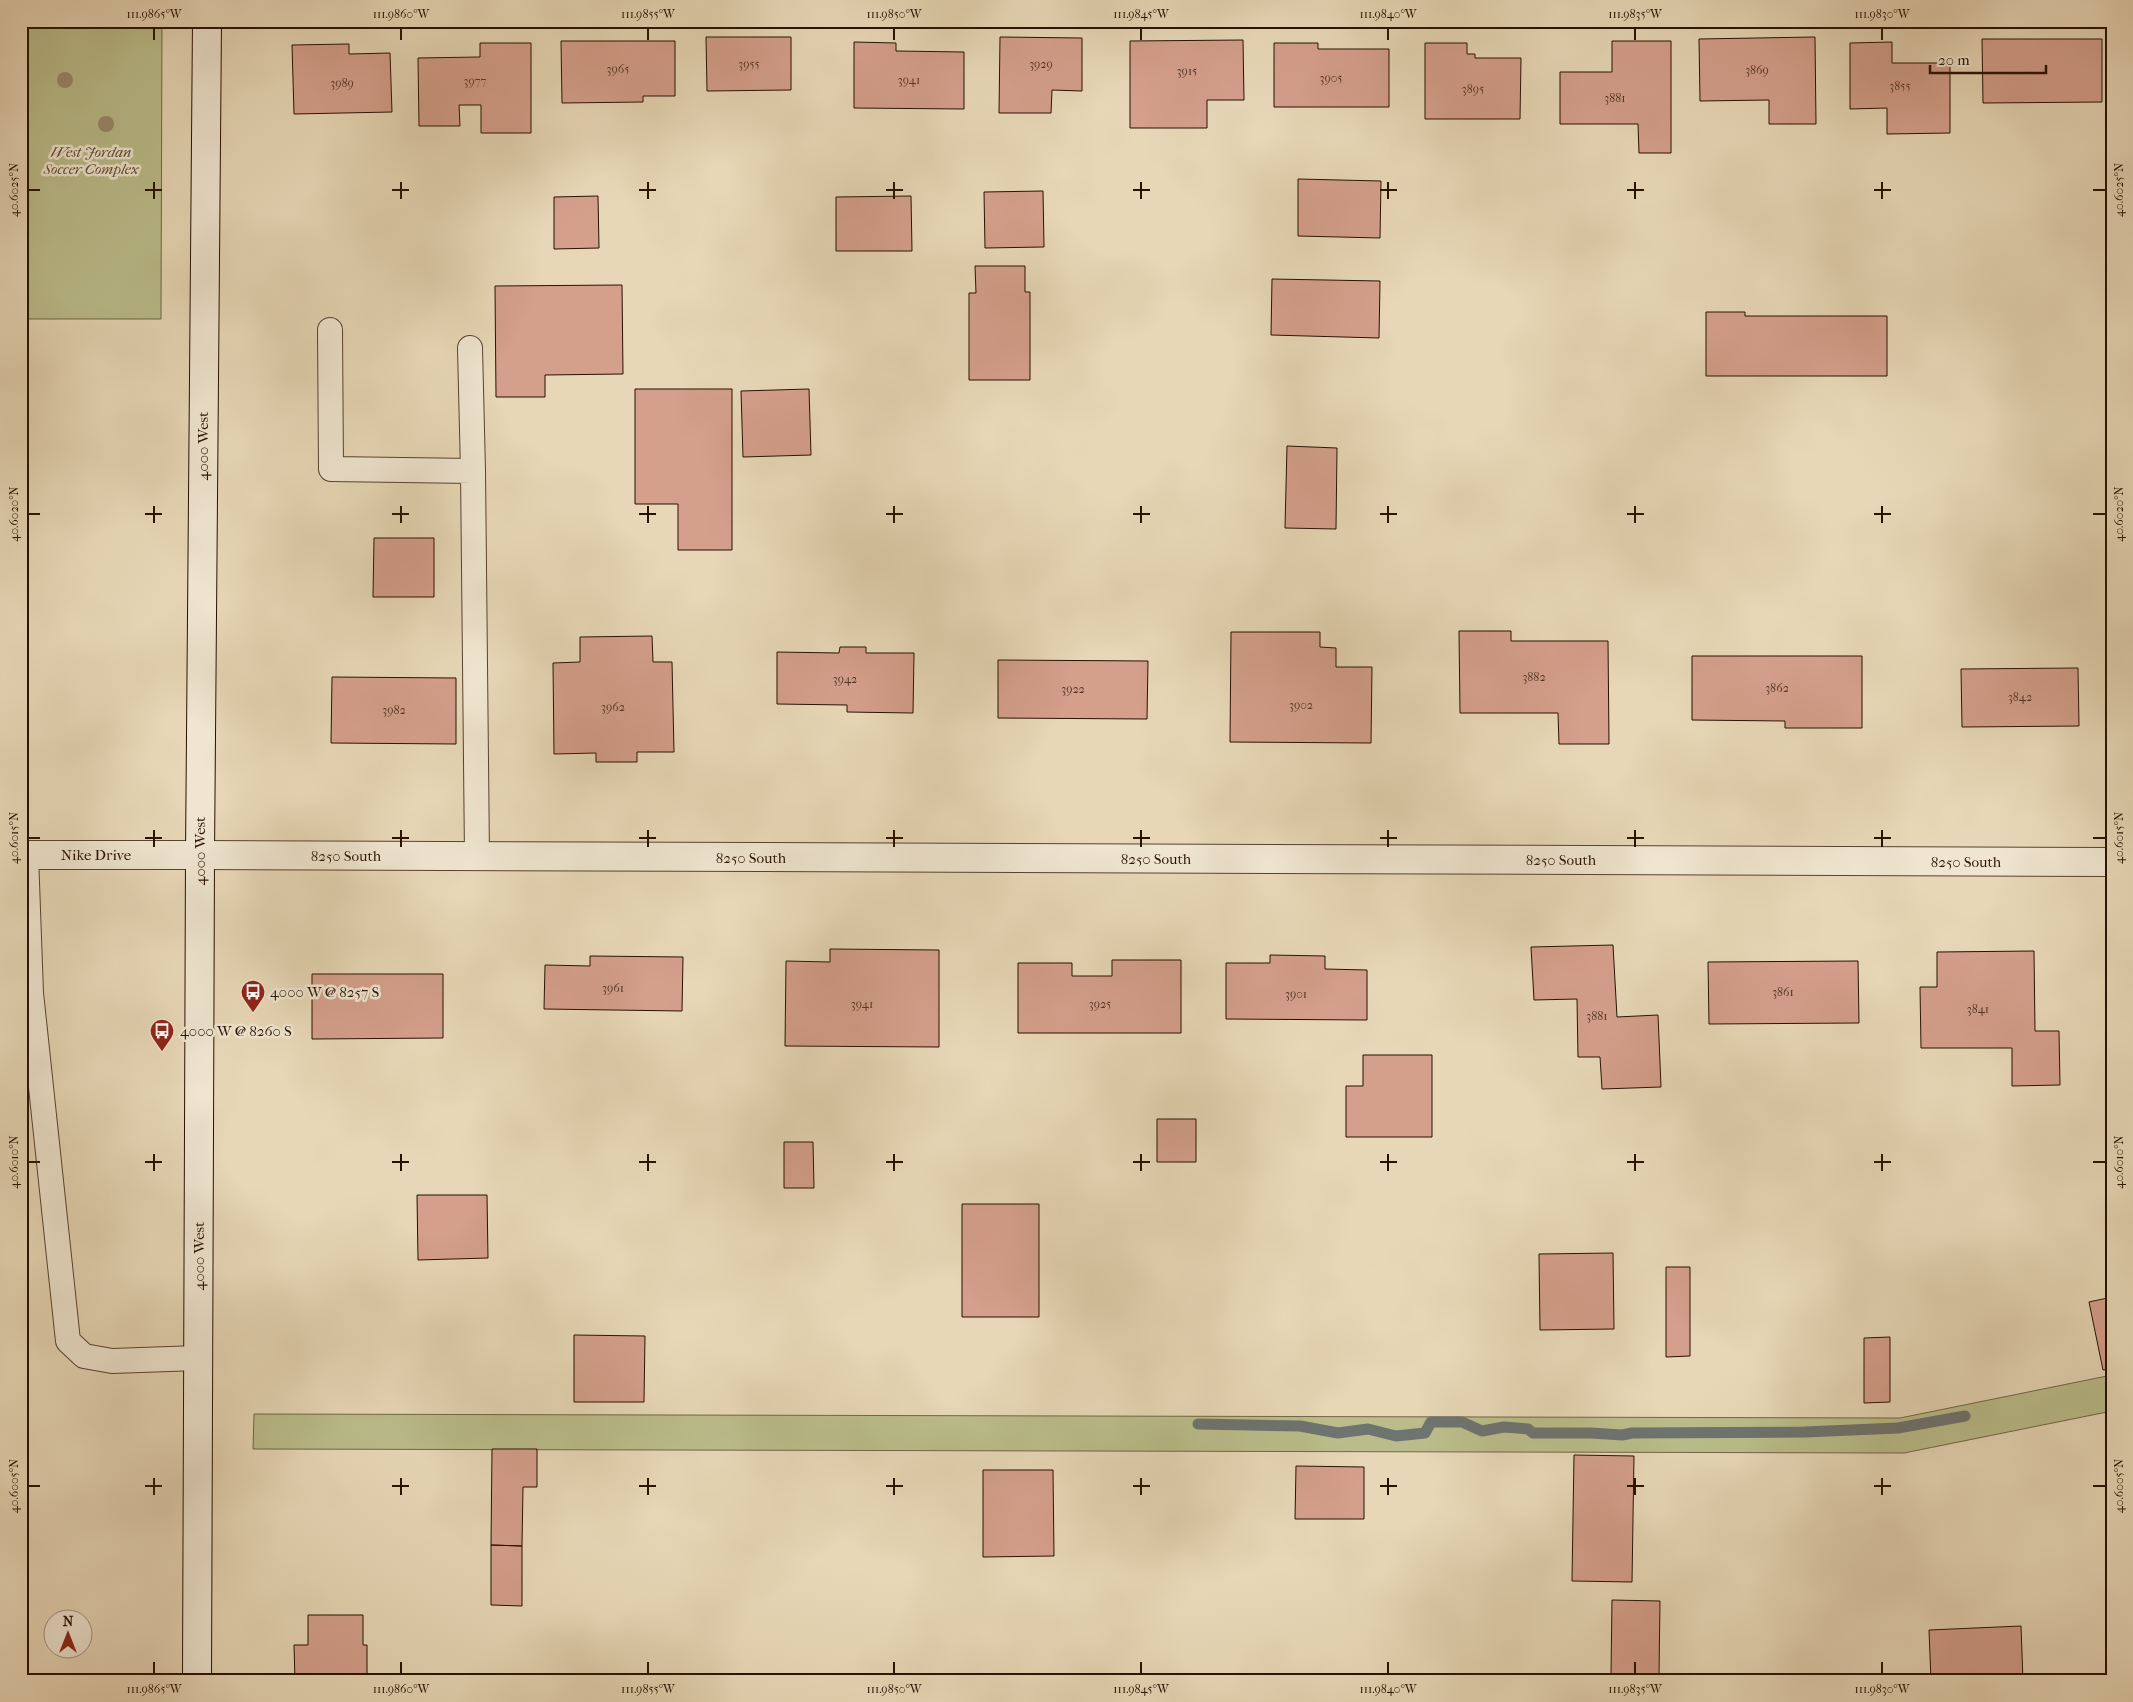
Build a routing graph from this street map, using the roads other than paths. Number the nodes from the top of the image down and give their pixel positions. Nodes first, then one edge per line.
1 (207, 21) edge
2 (330, 330) dead end
3 (470, 348) dead end
4 (473, 471) junction
5 (24, 855) edge
6 (200, 855) junction
7 (477, 856) junction
8 (2112, 862) edge
9 (198, 1358) junction
10 (197, 1681) edge

1 - 6 street, 4000 West
2 - 4 lane
3 - 4 lane
4 - 7 lane
5 - 6 street, Nike Drive
5 - 9 lane
6 - 7 street, 8250 South
6 - 9 street, 4000 West
7 - 8 street, 8250 South
9 - 10 street, 4000 West

